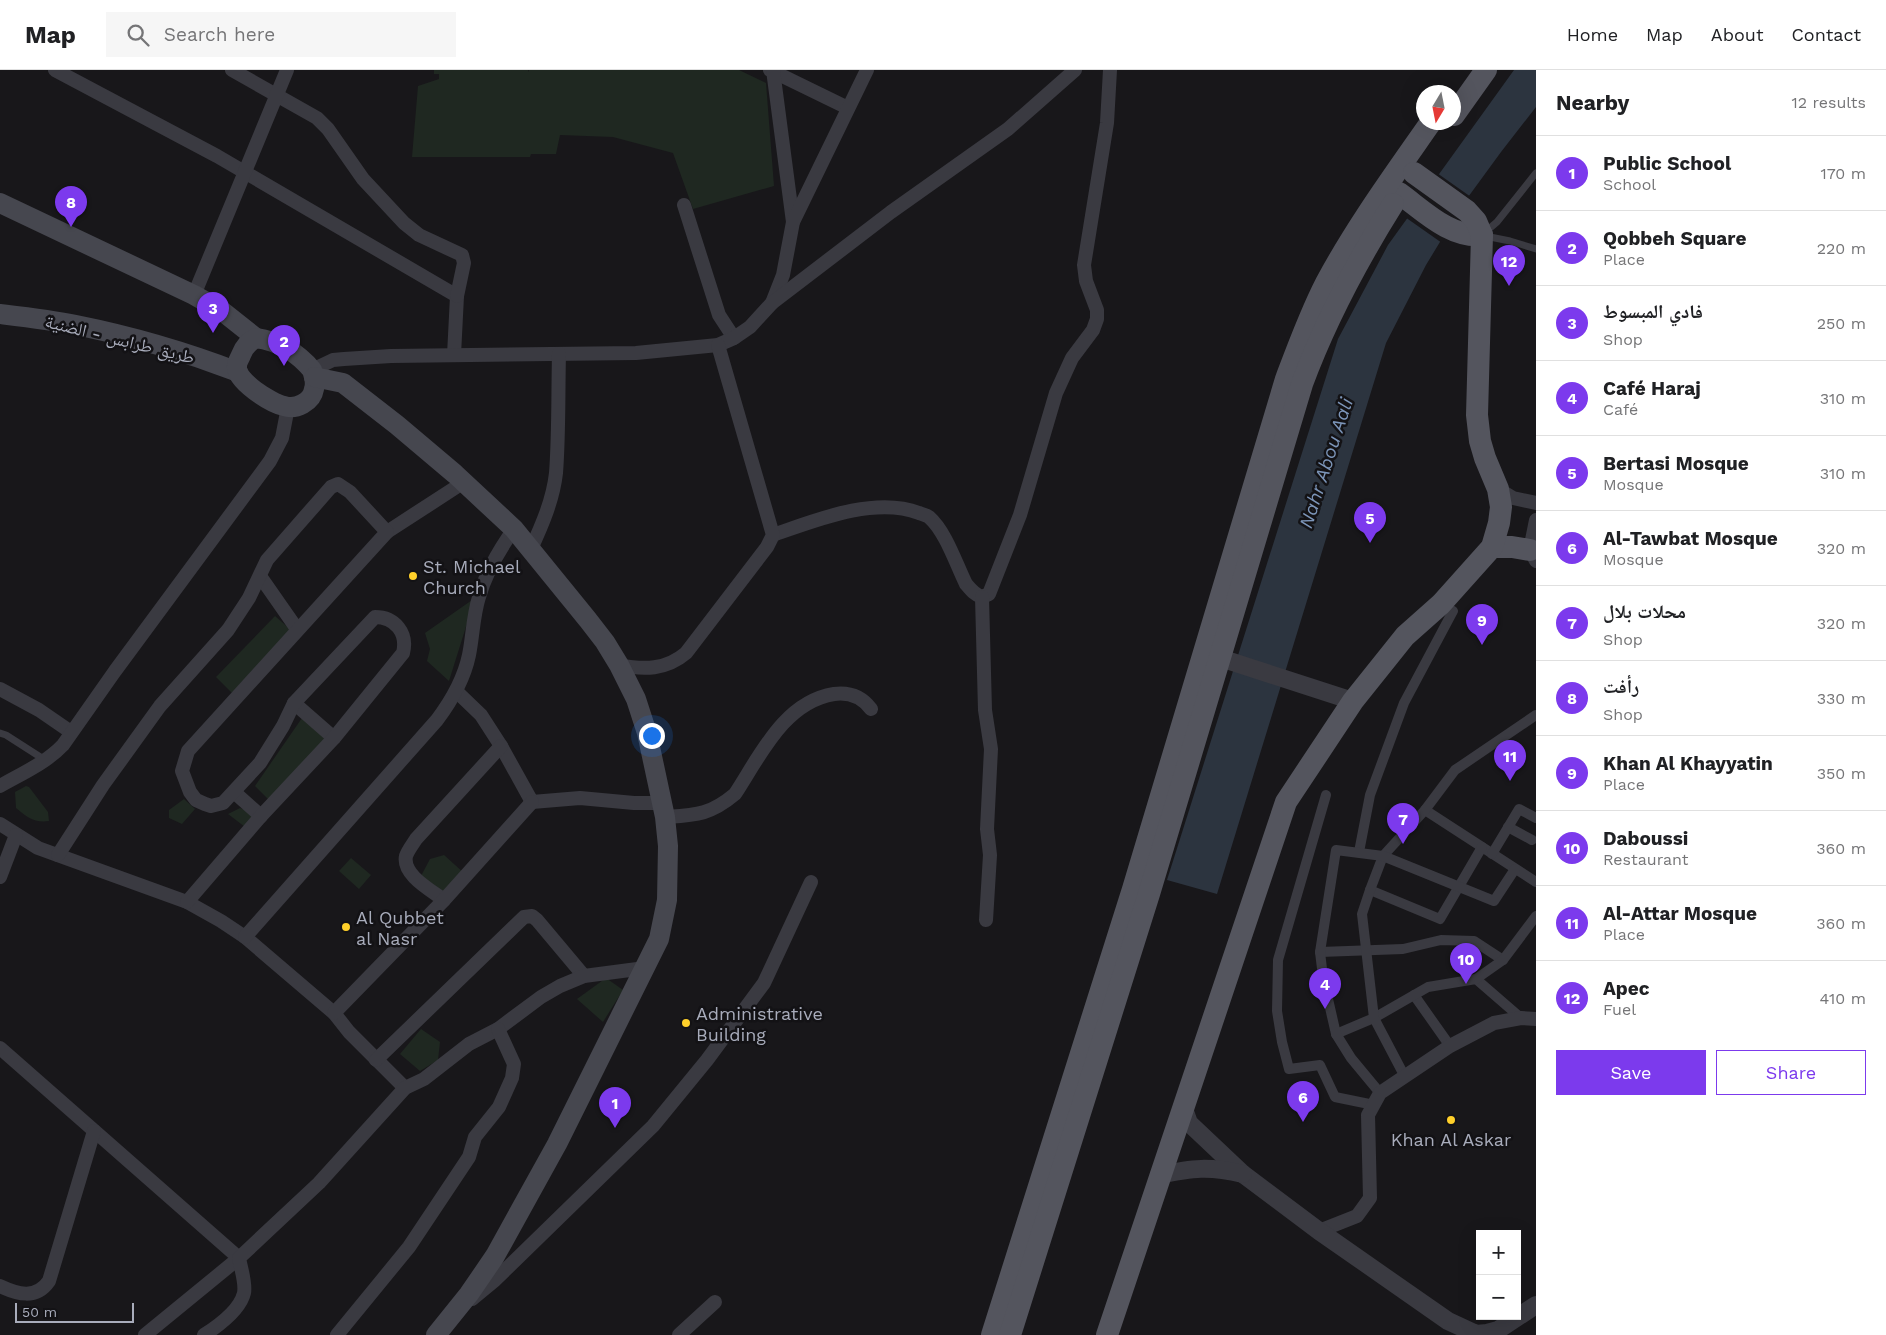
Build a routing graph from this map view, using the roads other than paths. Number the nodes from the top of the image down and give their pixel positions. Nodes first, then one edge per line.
1 (55, 70) edge
2 (232, 70) edge
3 (287, 70) edge
4 (772, 70) edge
5 (867, 70) edge
6 (1075, 70) edge
7 (1110, 70) edge
8 (1468, 70) edge
9 (1486, 70) edge
10 (1458, 85) edge
11 (278, 95) junction
12 (1461, 105) edge
13 (848, 108) junction
14 (1425, 130) edge
15 (1444, 130) edge
16 (245, 173) junction
17 (1536, 173) edge
18 (1420, 177) junction
19 (1405, 197) junction
20 (0, 203) edge
21 (684, 205) dead end
22 (793, 222) junction
23 (1482, 235) junction
24 (1536, 249) edge
25 (194, 295) junction
26 (457, 296) junction
27 (772, 303) junction
28 (0, 314) edge
29 (256, 338) junction
30 (734, 338) junction
31 (718, 345) junction
32 (559, 354) junction
33 (454, 355) junction
34 (238, 372) junction
35 (313, 373) junction
36 (288, 407) junction
37 (464, 482) junction
38 (1498, 489) junction
39 (1536, 503) edge
40 (1536, 520) edge
41 (514, 529) junction
42 (387, 532) junction
43 (773, 535) junction
44 (1492, 547) junction
45 (531, 549) junction
46 (1533, 556) edge
47 (260, 576) junction
48 (982, 597) junction
49 (1441, 604) junction
50 (298, 629) junction
51 (1219, 658) junction
52 (619, 665) junction
53 (0, 689) edge
54 (456, 690) junction
55 (1352, 701) junction
56 (294, 703) junction
57 (871, 709) dead end
58 (1536, 715) edge
59 (71, 732) junction
60 (0, 734) edge
61 (334, 738) junction
62 (501, 746) junction
63 (45, 760) junction
64 (0, 786) edge
65 (234, 792) junction
66 (1326, 794) dead end
67 (532, 802) junction
68 (664, 810) junction
69 (1425, 810) junction
70 (261, 816) junction
71 (1536, 818) edge
72 (0, 824) edge
73 (1508, 827) junction
74 (16, 835) junction
75 (1532, 840) dead end
76 (1482, 847) junction
77 (10, 852) junction
78 (1359, 852) junction
79 (1492, 854) junction
80 (58, 855) junction
81 (1384, 856) junction
82 (0, 863) edge
83 (1515, 869) junction
84 (0, 878) edge
85 (811, 882) dead end
86 (1536, 882) edge
87 (1460, 887) junction
88 (1370, 890) junction
89 (444, 900) junction
90 (187, 902) junction
91 (1536, 916) edge
92 (986, 920) dead end
93 (244, 937) junction
94 (1366, 950) junction
95 (1320, 952) junction
96 (1503, 960) junction
97 (644, 968) junction
98 (584, 976) junction
99 (1476, 980) junction
100 (1414, 995) junction
101 (334, 1014) junction
102 (1374, 1018) junction
103 (1521, 1018) junction
104 (1536, 1019) edge
105 (498, 1029) junction
106 (1336, 1034) junction
107 (1450, 1046) junction
108 (0, 1048) edge
109 (376, 1060) junction
110 (1405, 1076) junction
111 (405, 1088) junction
112 (1377, 1099) junction
113 (1184, 1106) junction
114 (94, 1131) junction
115 (1242, 1174) junction
116 (1159, 1175) junction
117 (1319, 1231) junction
118 (239, 1258) junction
119 (0, 1286) edge
120 (715, 1302) dead end
121 (1536, 1305) edge
122 (442, 1328) edge
123 (1476, 1334) edge
124 (145, 1335) edge
125 (204, 1335) edge
126 (337, 1335) edge
127 (679, 1335) edge
128 (992, 1335) edge
129 (1010, 1335) edge
130 (1106, 1335) edge

1 - 16 street
2 - 11 street
3 - 11 street
4 - 13 street
4 - 22 street
5 - 13 street
6 - 27 street
7 - 48 street
8 - 10 main road
9 - 12 main road
11 - 16 street
11 - 26 street
13 - 22 street
14 - 51 main road
15 - 18 main road
16 - 25 street
16 - 26 street
17 - 23 lane
18 - 19 main road
18 - 23 main road
19 - 23 main road
19 - 51 main road
20 - 25 main road
21 - 30 street
22 - 27 street
23 - 24 lane
23 - 38 main road
25 - 29 main road
26 - 33 street
27 - 30 street
28 - 34 main road, طريق طرابس - الضنية
29 - 34 main road
29 - 35 main road
30 - 31 street
31 - 32 street
31 - 43 street
32 - 33 street
32 - 45 street
33 - 35 street
34 - 36 main road
35 - 36 main road
35 - 37 main road
36 - 59 street
37 - 41 main road
37 - 42 street
38 - 39 street
38 - 44 main road
40 - 46 street
41 - 45 main road
41 - 54 street
42 - 47 street
42 - 50 street
43 - 48 street
43 - 52 street
44 - 46 main road
44 - 49 main road
45 - 52 main road
47 - 50 street
47 - 80 street
48 - 92 street
49 - 55 main road
49 - 78 street
50 - 65 street
51 - 55 street
51 - 128 main road
51 - 129 main road
52 - 68 main road
53 - 59 street
54 - 62 street
54 - 93 street
55 - 113 main road
56 - 61 street
56 - 61 street
56 - 65 street
57 - 68 street
58 - 69 street
59 - 63 street
60 - 63 lane
61 - 70 street
62 - 67 street
62 - 89 street
63 - 64 street
65 - 70 street
66 - 112 street
67 - 68 street
67 - 89 street
68 - 97 main road
69 - 76 street
69 - 81 street
70 - 90 street
71 - 73 street
72 - 74 street
73 - 75 street
73 - 79 street
74 - 77 street
74 - 80 street
76 - 79 street
76 - 87 street
77 - 82 street
77 - 84 street
78 - 81 street
78 - 95 street
79 - 83 street
80 - 90 street
81 - 87 street
81 - 88 street
83 - 86 street
83 - 87 street
85 - 122 street
87 - 88 street
88 - 94 street
89 - 101 street
90 - 93 street
91 - 96 street
93 - 101 street
94 - 95 street
94 - 96 street
94 - 102 street
95 - 106 street
96 - 99 street
97 - 98 street
97 - 122 main road
98 - 105 street
98 - 109 street
99 - 100 street
99 - 103 street
100 - 102 street
100 - 107 street
101 - 109 street
102 - 106 street
102 - 110 street
103 - 104 street
103 - 107 street
105 - 111 street
105 - 126 street
106 - 112 street
107 - 110 street
108 - 114 street
109 - 111 street
110 - 112 street
111 - 118 street
112 - 117 street
113 - 115 street
113 - 116 main road
114 - 118 street
114 - 119 street
115 - 116 street
115 - 117 street
116 - 130 main road
117 - 123 street
118 - 124 street
118 - 125 street
120 - 127 street
121 - 123 street

